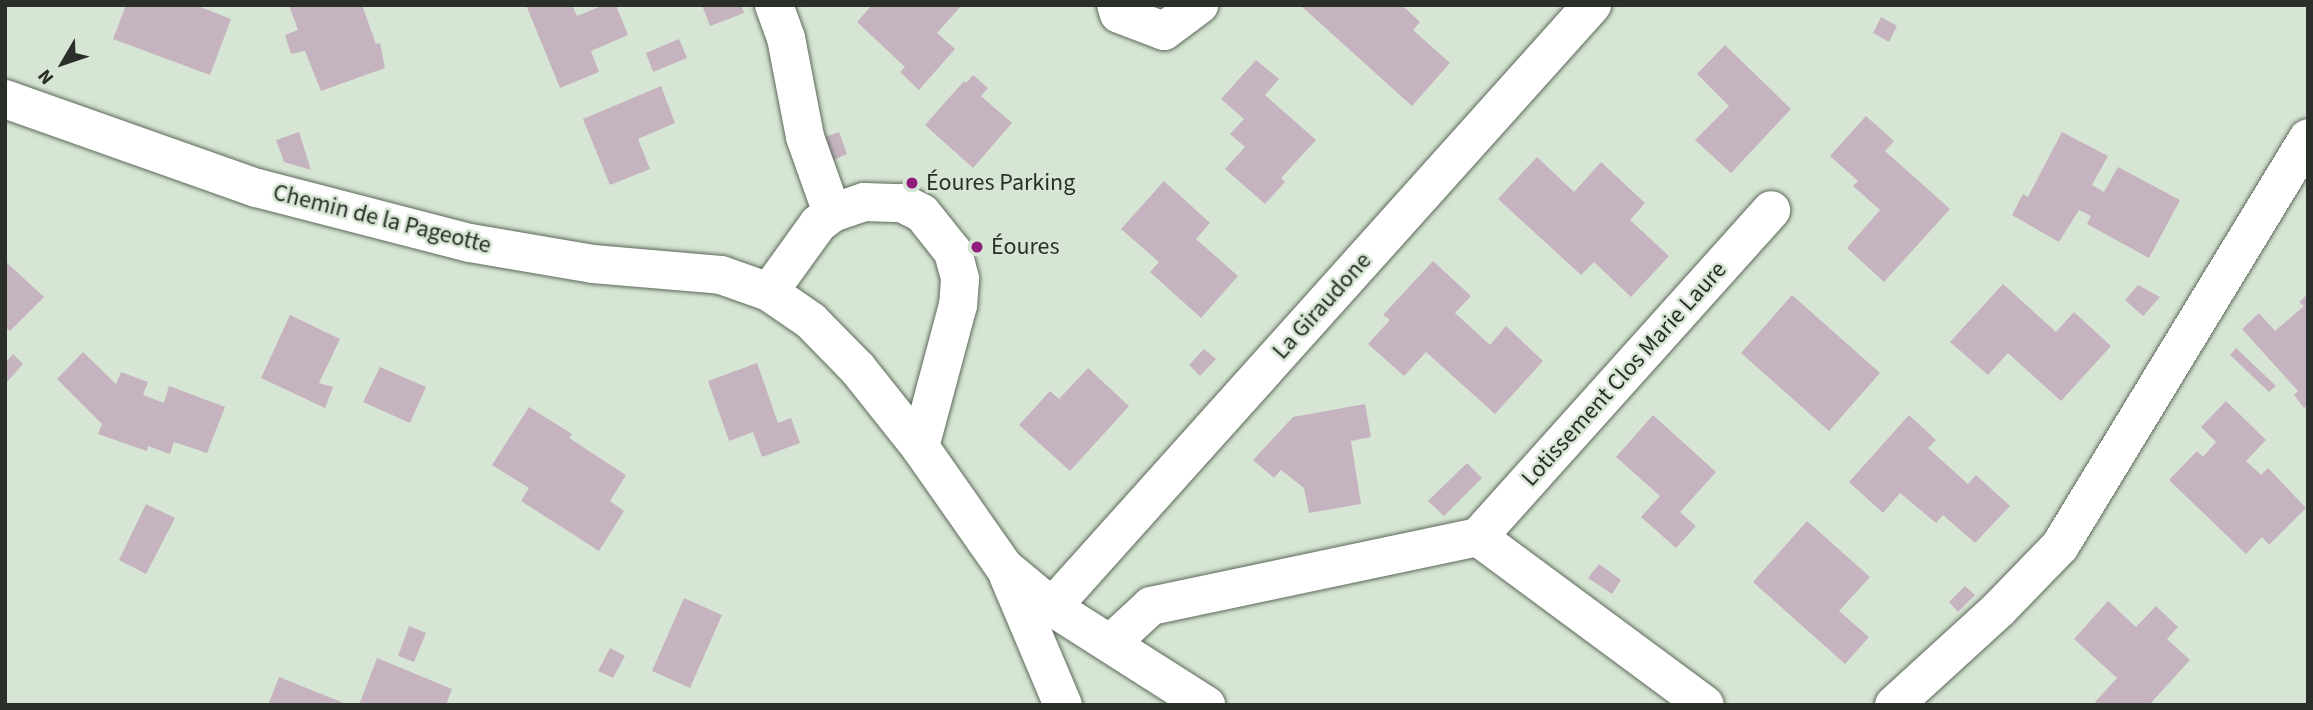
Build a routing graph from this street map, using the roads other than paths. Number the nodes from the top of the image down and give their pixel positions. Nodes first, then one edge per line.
1 (774, 5) edge
2 (1115, 5) edge
3 (1199, 5) edge
4 (1592, 5) edge
5 (5, 99) edge
6 (2308, 138) edge
7 (1771, 210) dead end
8 (832, 212) junction
9 (769, 292) junction
10 (920, 447) junction
11 (1478, 537) junction
12 (1004, 567) junction
13 (1052, 607) junction
14 (1111, 643) junction
15 (1063, 705) edge
16 (1206, 705) edge
17 (1705, 705) edge
18 (1894, 705) edge

1 - 8 street
2 - 3 street
4 - 13 street, La Giraudone
5 - 9 street, Chemin de la Pageotte
6 - 18 street
7 - 11 street, Lotissement Clos Marie Laure
8 - 9 street
8 - 10 street
9 - 10 street, Chemin de la Pageotte
10 - 12 street, Chemin de la Pageotte
11 - 14 street
11 - 17 street
12 - 13 street, Chemin de la Pageotte
12 - 15 street
13 - 14 street, Chemin de la Pageotte
14 - 16 street, Chemin de la Pageotte

